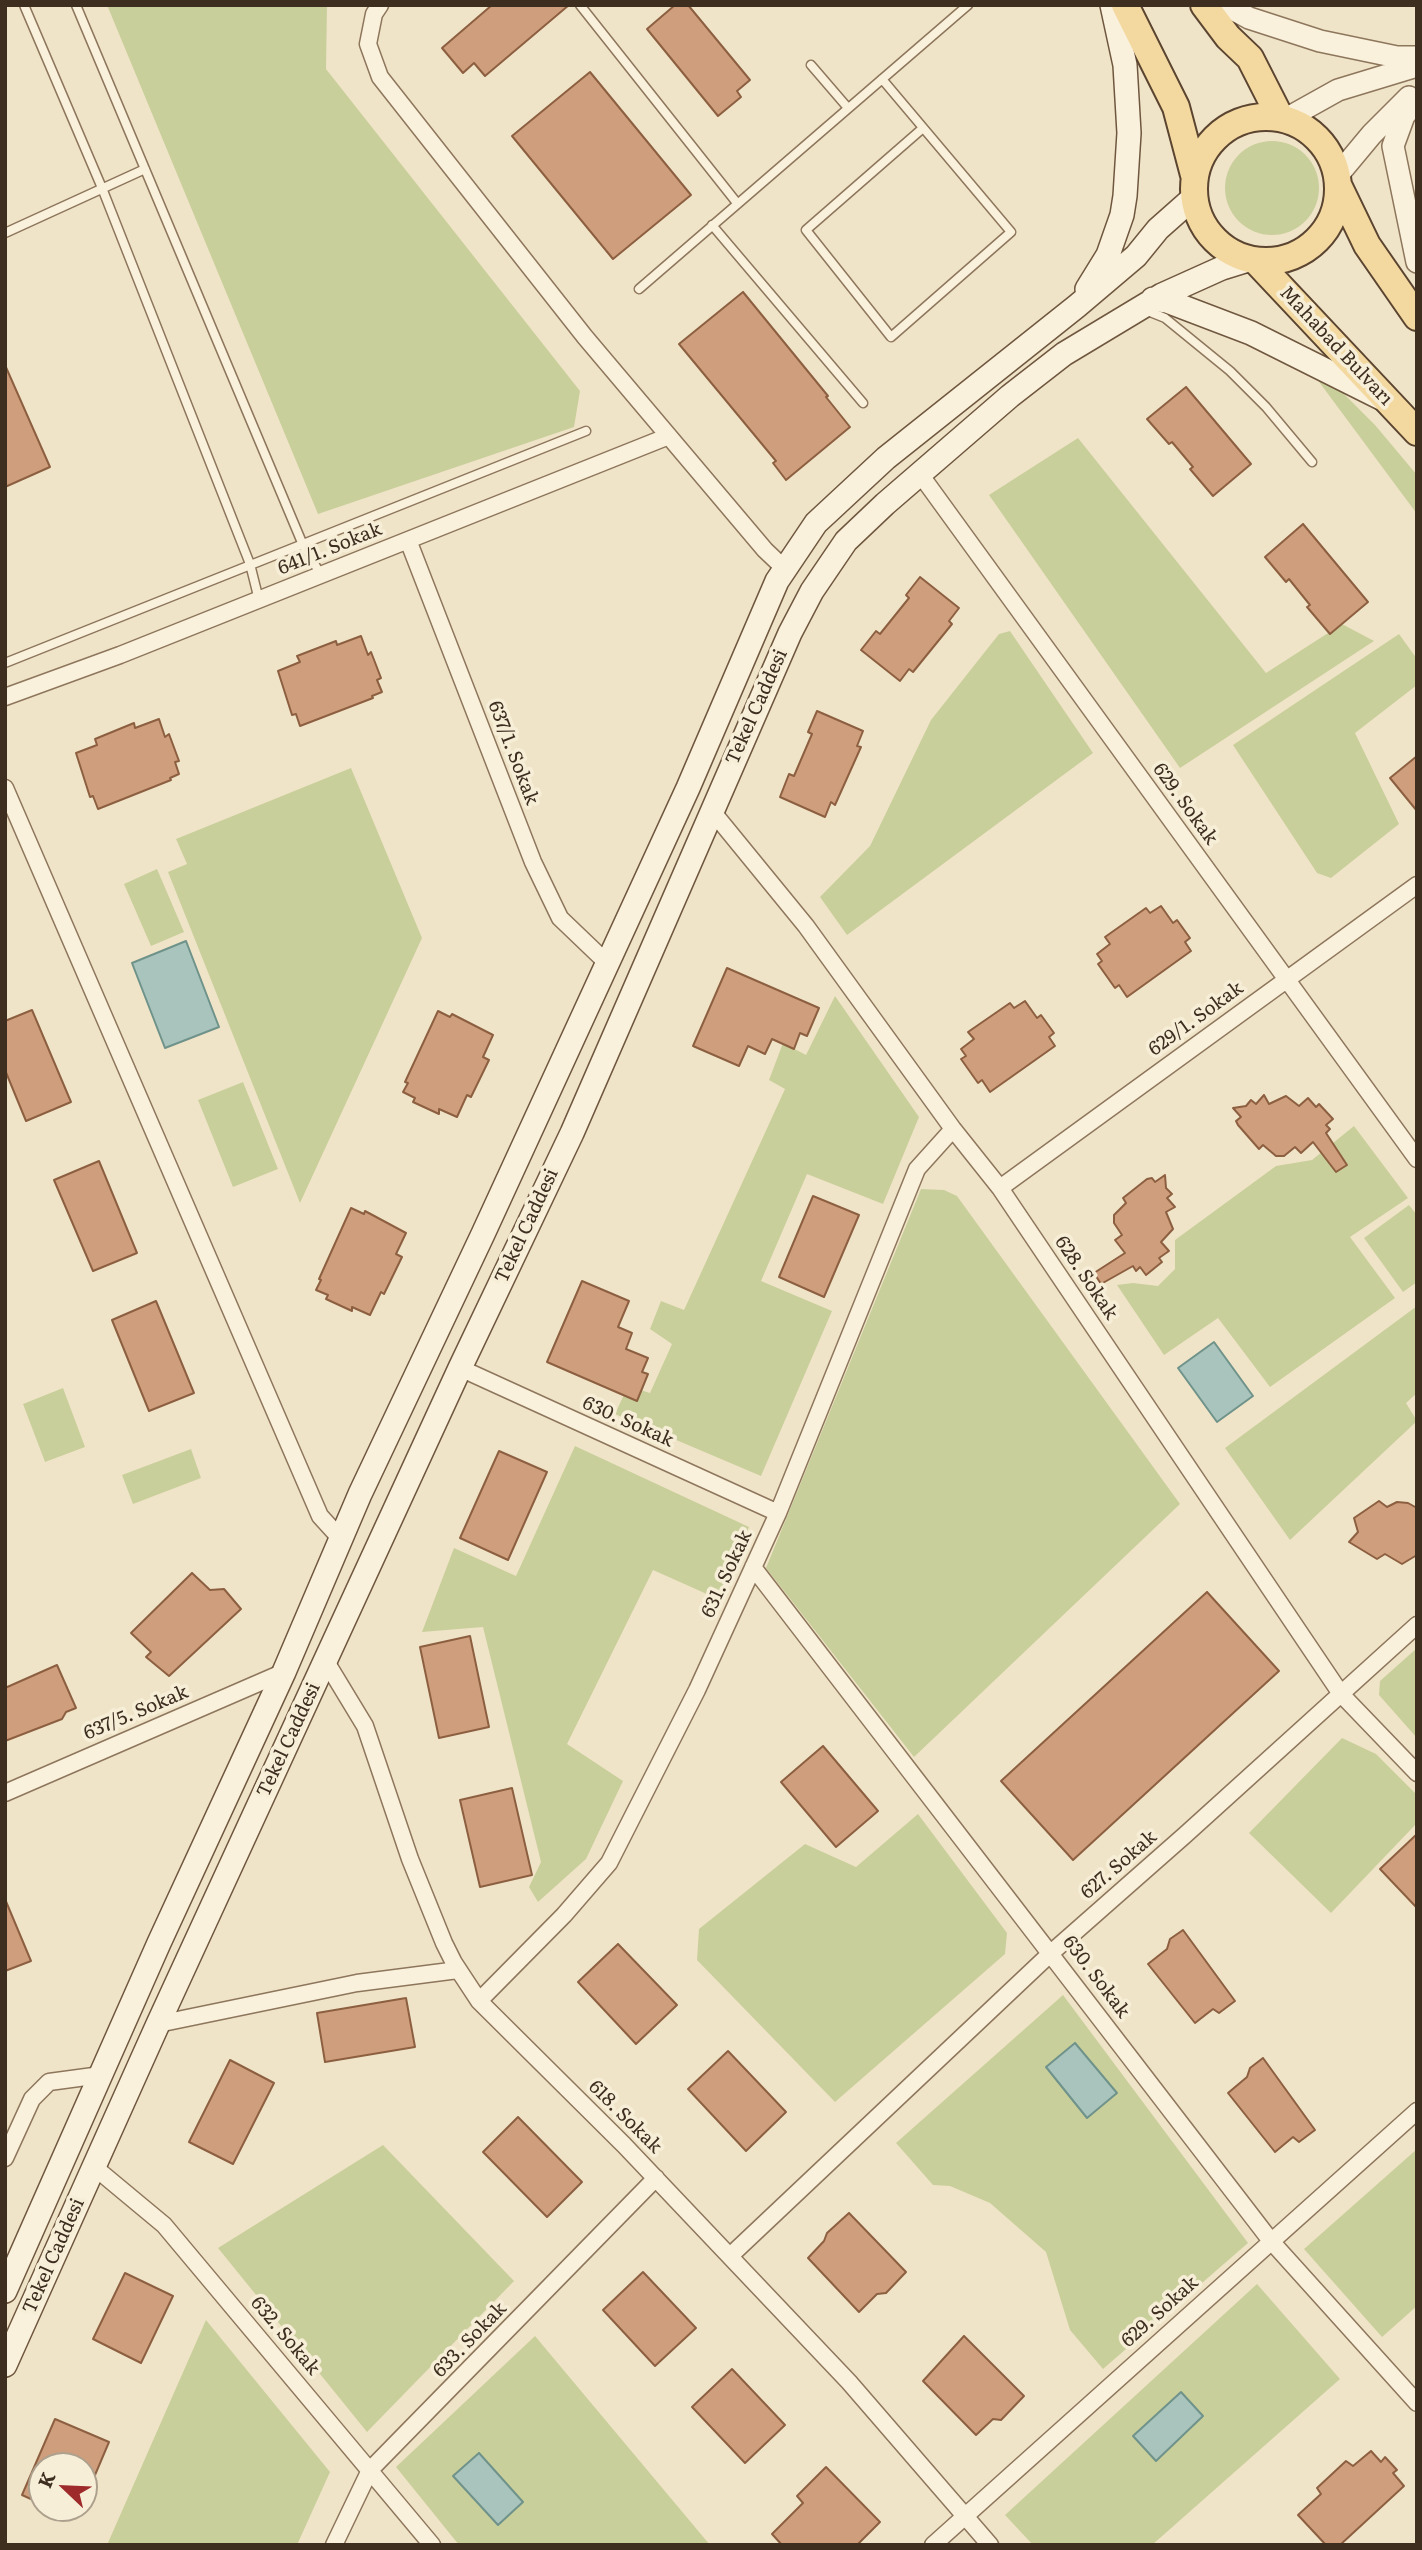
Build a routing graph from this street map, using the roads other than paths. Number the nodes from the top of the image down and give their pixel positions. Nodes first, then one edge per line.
1 (24, 5) edge
2 (76, 5) edge
3 (380, 5) edge
4 (580, 5) edge
5 (968, 5) edge
6 (1112, 5) edge
7 (1125, 5) edge
8 (1204, 5) edge
9 (1225, 5) edge
10 (1417, 57) edge
11 (811, 65) dead end
12 (1417, 66) edge
13 (882, 79) junction
14 (1417, 89) edge
15 (1417, 100) edge
16 (848, 108) junction
17 (1283, 118) junction
18 (923, 128) junction
19 (145, 169) junction
20 (1337, 180) junction
21 (1194, 186) junction
22 (102, 188) junction
23 (737, 203) junction
24 (712, 225) junction
25 (5, 233) edge
26 (1253, 260) junction
27 (1417, 262) edge
28 (639, 289) dead end
29 (1145, 303) junction
30 (1077, 306) junction
31 (1417, 317) edge
32 (1388, 401) junction
33 (863, 403) dead end
34 (586, 431) dead end
35 (1417, 432) edge
36 (669, 436) junction
37 (1312, 462) dead end
38 (920, 474) junction
39 (408, 540) junction
40 (303, 545) junction
41 (250, 564) junction
42 (785, 569) junction
43 (321, 575) junction
44 (259, 600) junction
45 (5, 663) edge
46 (5, 696) edge
47 (5, 788) edge
48 (712, 811) junction
49 (1417, 885) edge
50 (607, 963) junction
51 (1286, 979) junction
52 (953, 1129) junction
53 (1417, 1159) edge
54 (1000, 1188) junction
55 (460, 1368) junction
56 (778, 1513) junction
57 (340, 1538) junction
58 (753, 1567) junction
59 (1417, 1625) edge
60 (325, 1661) junction
61 (284, 1672) junction
62 (1340, 1695) junction
63 (1417, 1773) edge
64 (5, 1793) edge
65 (1051, 1953) junction
66 (458, 1970) junction
67 (479, 2001) junction
68 (158, 2024) junction
69 (101, 2075) junction
70 (1417, 2111) edge
71 (5, 2158) edge
72 (93, 2166) junction
73 (656, 2178) junction
74 (1271, 2241) junction
75 (730, 2256) junction
76 (5, 2291) edge
77 (5, 2365) edge
78 (1417, 2403) edge
79 (370, 2470) junction
80 (964, 2517) junction
81 (334, 2545) edge
82 (432, 2545) edge
83 (933, 2545) edge
84 (990, 2545) edge

1 - 22 lane
2 - 19 lane
3 - 36 street
4 - 23 lane
5 - 13 lane
6 - 30 main road
7 - 21 main road
8 - 17 main road
9 - 10 street
11 - 16 lane
12 - 17 street
13 - 16 lane
13 - 18 lane
14 - 20 street
15 - 27 street
16 - 23 lane
17 - 20 main road
17 - 21 main road
18 - 18 lane
19 - 22 lane
19 - 40 lane
20 - 26 main road
20 - 31 main road
21 - 26 main road
21 - 30 main road
22 - 25 lane
22 - 41 lane
23 - 24 lane
24 - 28 lane
24 - 33 lane
26 - 29 main road, Tekel Caddesi
26 - 32 main road, Mahabad Bulvarı
29 - 32 main road
29 - 37 lane
29 - 38 main road, Tekel Caddesi
30 - 42 main road
32 - 35 main road, Mahabad Bulvarı
34 - 40 lane
36 - 39 street, 641/1. Sokak
36 - 42 street
38 - 48 main road, Tekel Caddesi
38 - 51 street, 629. Sokak
39 - 43 street, 641/1. Sokak
39 - 50 street, 637/1. Sokak
40 - 41 lane
40 - 43 lane
41 - 44 lane
41 - 45 lane
42 - 50 main road
43 - 44 street, 641/1. Sokak
44 - 46 street, 641/1. Sokak
47 - 57 street
48 - 52 street, 628. Sokak
48 - 55 main road, Tekel Caddesi
49 - 51 street, 629/1. Sokak
50 - 57 main road
51 - 53 street, 629. Sokak
51 - 54 street, 629/1. Sokak
52 - 54 street, 628. Sokak
52 - 56 street, 631. Sokak
54 - 62 street, 628. Sokak
55 - 56 street, 630. Sokak
55 - 60 main road, Tekel Caddesi
56 - 58 street, 631. Sokak
57 - 61 main road
58 - 65 street, 630. Sokak
58 - 67 street, 631. Sokak
59 - 62 street, 627. Sokak
60 - 66 street, 618. Sokak
60 - 68 main road, Tekel Caddesi
61 - 64 street, 637/5. Sokak
61 - 69 main road
62 - 63 street, 628. Sokak
62 - 65 street, 627. Sokak
65 - 74 street, 630. Sokak
65 - 75 street, 627. Sokak
66 - 67 street, 618. Sokak
66 - 68 street
67 - 73 street, 618. Sokak
68 - 72 main road, Tekel Caddesi
69 - 71 street
69 - 76 main road
70 - 74 street, 629. Sokak
72 - 77 main road, Tekel Caddesi
72 - 79 street, 632. Sokak
73 - 75 street, 618. Sokak
73 - 79 street, 633. Sokak
74 - 78 street, 630. Sokak
74 - 80 street, 629. Sokak
75 - 80 street, 618. Sokak
79 - 81 street, 633. Sokak
79 - 82 street, 632. Sokak
80 - 83 street, 629. Sokak
80 - 84 street, 618. Sokak

